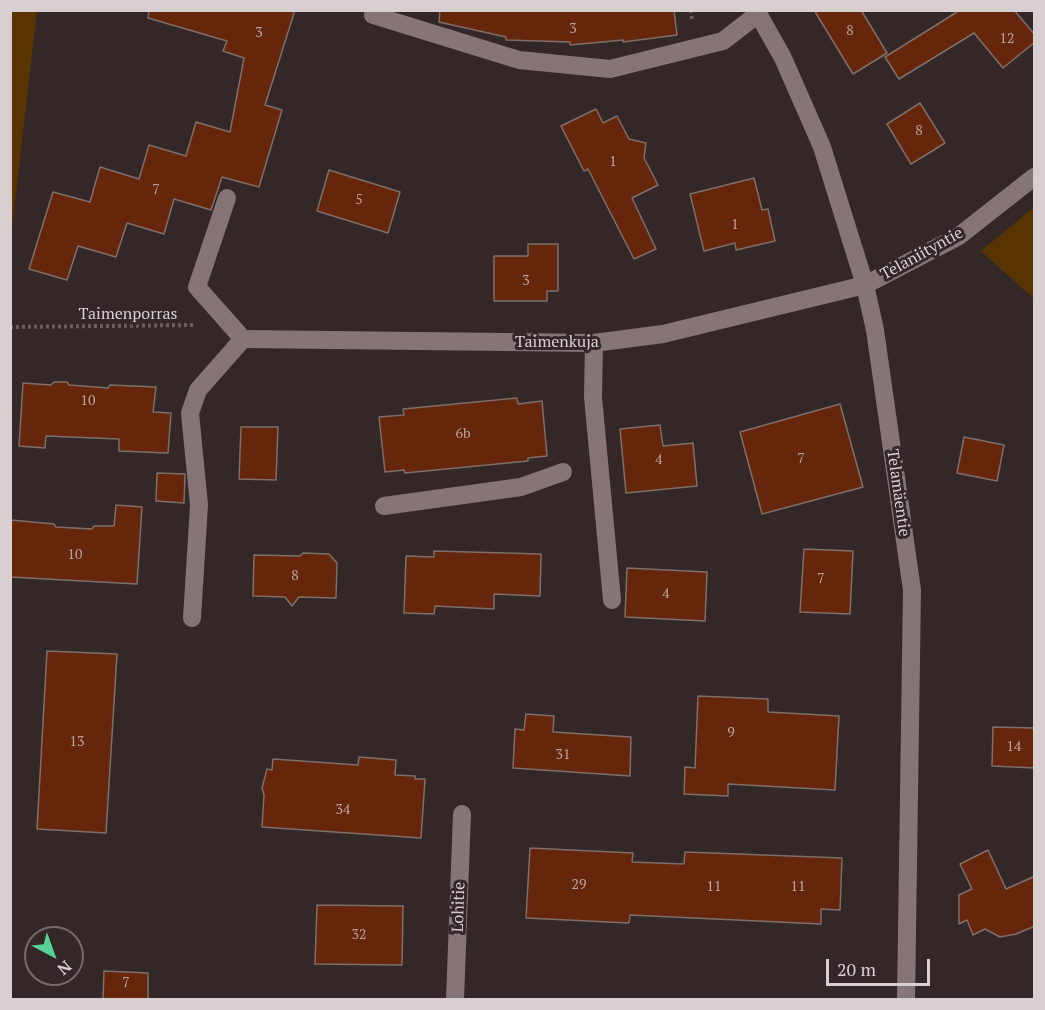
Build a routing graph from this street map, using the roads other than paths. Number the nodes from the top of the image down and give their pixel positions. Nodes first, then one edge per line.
1 (757, 12) edge
2 (373, 15) dead end
3 (1035, 177) edge
4 (227, 198) dead end
5 (866, 285) junction
6 (243, 339) junction
7 (594, 343) junction
8 (563, 472) dead end
9 (384, 507) dead end
10 (612, 600) dead end
11 (192, 618) dead end
12 (462, 814) dead end
13 (455, 999) edge
14 (906, 999) edge

1 - 2 street
1 - 5 street, Telamäentie
3 - 5 street, Telaniityntie
4 - 6 street
5 - 7 street, Taimenkuja
5 - 14 street, Telamäentie
6 - 7 street, Taimenkuja
6 - 11 street
7 - 10 street
8 - 9 street
12 - 13 street, Lohitie

